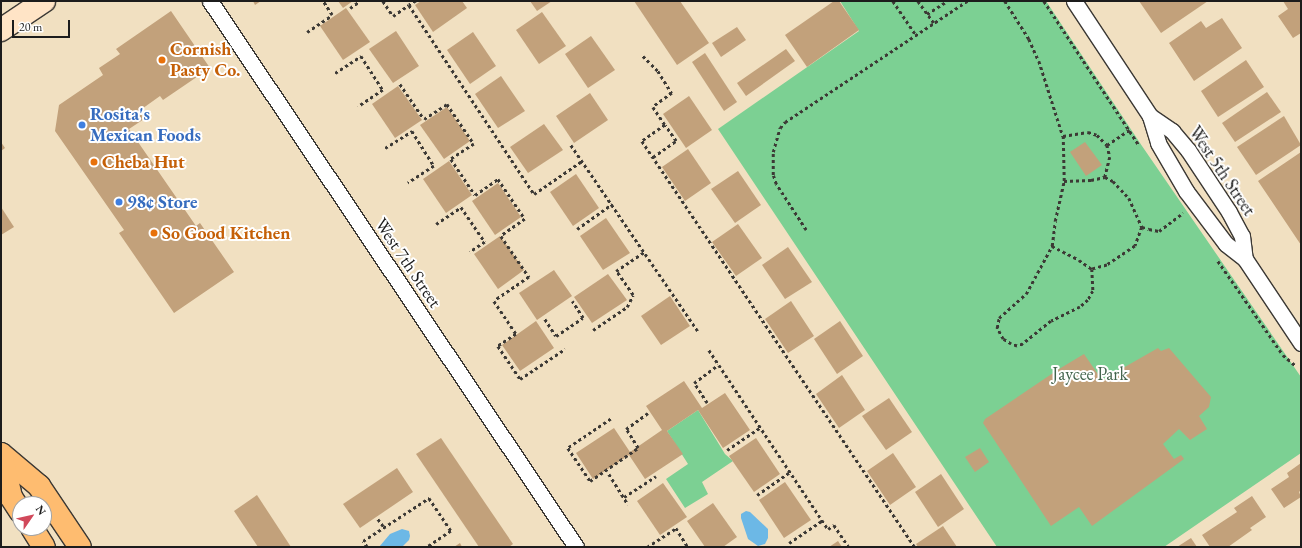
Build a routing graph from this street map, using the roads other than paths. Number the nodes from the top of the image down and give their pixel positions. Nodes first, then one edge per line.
1 (44, 1) edge
2 (210, 1) edge
3 (1074, 1) edge
4 (1, 30) edge
5 (1150, 116) junction
6 (1245, 259) junction
7 (1301, 343) edge
8 (1, 454) edge
9 (12, 499) edge
10 (37, 536) edge
11 (44, 547) edge
12 (80, 547) edge
13 (576, 547) edge

1 - 4 street
2 - 13 street, West 7th Street
3 - 5 street, West 5th Street
5 - 6 street, West 5th Street
5 - 6 street, West 5th Street
6 - 7 street, West 5th Street
8 - 9 main road
8 - 12 main road
10 - 11 main road

